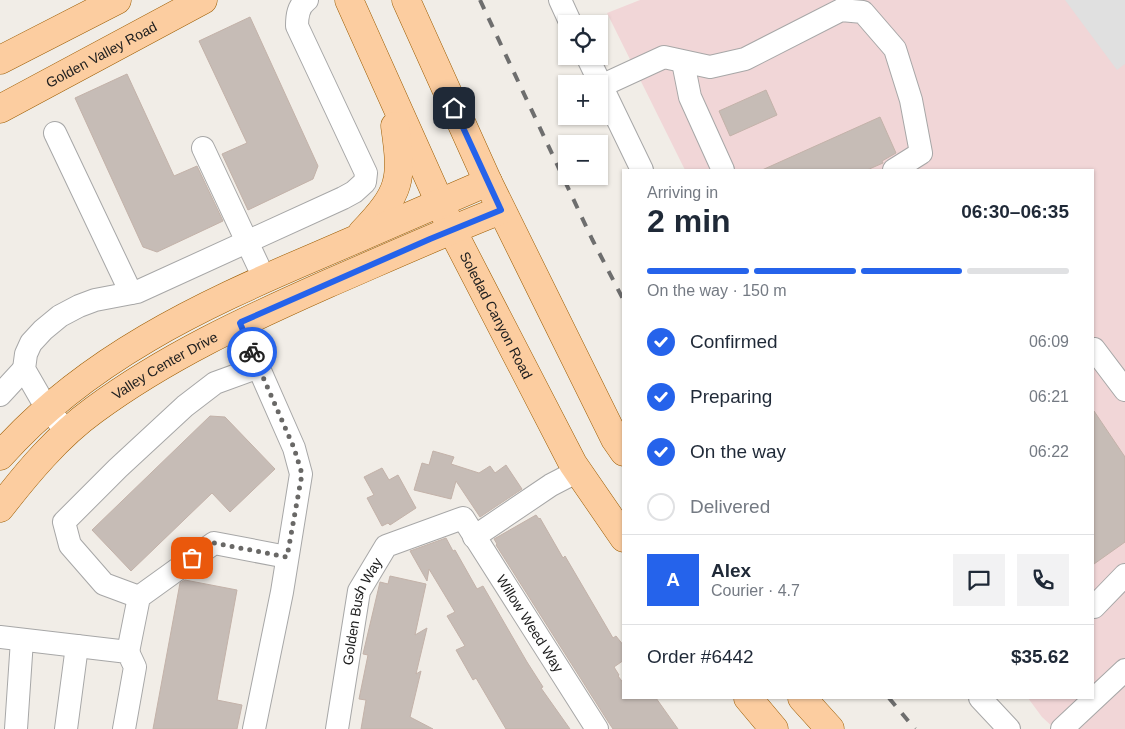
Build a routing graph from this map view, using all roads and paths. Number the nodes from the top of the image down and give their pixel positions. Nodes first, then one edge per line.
1 (118, 0) edge
2 (203, 0) edge
3 (307, 0) edge
4 (349, 0) edge
5 (406, 0) edge
6 (560, 0) edge
7 (567, 15) edge
8 (0, 60) edge
9 (683, 62) junction
10 (608, 83) edge
11 (391, 94) junction
12 (608, 100) edge
13 (0, 109) edge
14 (56, 133) dead end
15 (203, 148) dead end
16 (642, 169) edge
17 (724, 169) edge
18 (896, 169) edge
19 (488, 182) junction
20 (439, 204) junction
21 (501, 210) junction
22 (452, 230) junction
23 (356, 239) junction
24 (246, 242) junction
25 (264, 278) junction
26 (131, 293) junction
27 (240, 323) junction
28 (1094, 349) edge
29 (258, 367) junction
30 (24, 368) junction
31 (1125, 390) edge
32 (0, 395) edge
33 (47, 409) junction
34 (68, 432) junction
35 (622, 449) edge
36 (0, 456) edge
37 (578, 471) junction
38 (0, 508) edge
39 (468, 527) junction
40 (622, 535) edge
41 (287, 557) junction
42 (1123, 583) edge
43 (139, 597) junction
44 (1094, 607) edge
45 (11, 638) edge
46 (77, 646) junction
47 (128, 652) junction
48 (1125, 670) edge
49 (749, 699) edge
50 (784, 699) edge
51 (803, 699) edge
52 (981, 699) edge
53 (16, 729) edge
54 (66, 729) edge
55 (124, 729) edge
56 (254, 729) edge
57 (337, 729) edge
58 (597, 729) edge
59 (774, 729) edge
60 (804, 729) edge
61 (830, 729) edge
62 (1009, 729) edge
63 (1062, 729) edge

1 - 8 main road
2 - 13 main road, Golden Valley Road
3 - 24 street
4 - 11 main road, Soledad Canyon Road
5 - 19 main road
6 - 7 street
9 - 10 street
9 - 17 street
9 - 18 street
11 - 20 main road, Soledad Canyon Road
11 - 23 main road
12 - 16 street
14 - 26 street
15 - 24 street
19 - 20 main road
19 - 21 main road
20 - 22 main road, Soledad Canyon Road
20 - 23 main road
21 - 22 main road, Valley Center Drive
21 - 35 main road
22 - 27 main road, Valley Center Drive
22 - 37 main road, Soledad Canyon Road
23 - 25 main road
24 - 25 street
24 - 26 street
25 - 33 main road
26 - 30 street
27 - 29 street
27 - 34 main road, Valley Center Drive
28 - 31 street
29 - 41 street
29 - 43 street
30 - 32 street
30 - 33 street
33 - 34 street
33 - 36 main road
34 - 38 main road, Valley Center Drive
37 - 39 street, Golden Bush Way
37 - 40 main road, Soledad Canyon Road
39 - 57 street, Golden Bush Way
39 - 58 street, Willow Weed Way
41 - 43 street
41 - 56 street
42 - 44 street
43 - 47 street
45 - 46 street
45 - 53 street
46 - 47 street
46 - 54 street
47 - 55 street
48 - 63 street
49 - 59 main road
50 - 60 main road
51 - 61 main road
52 - 62 street

